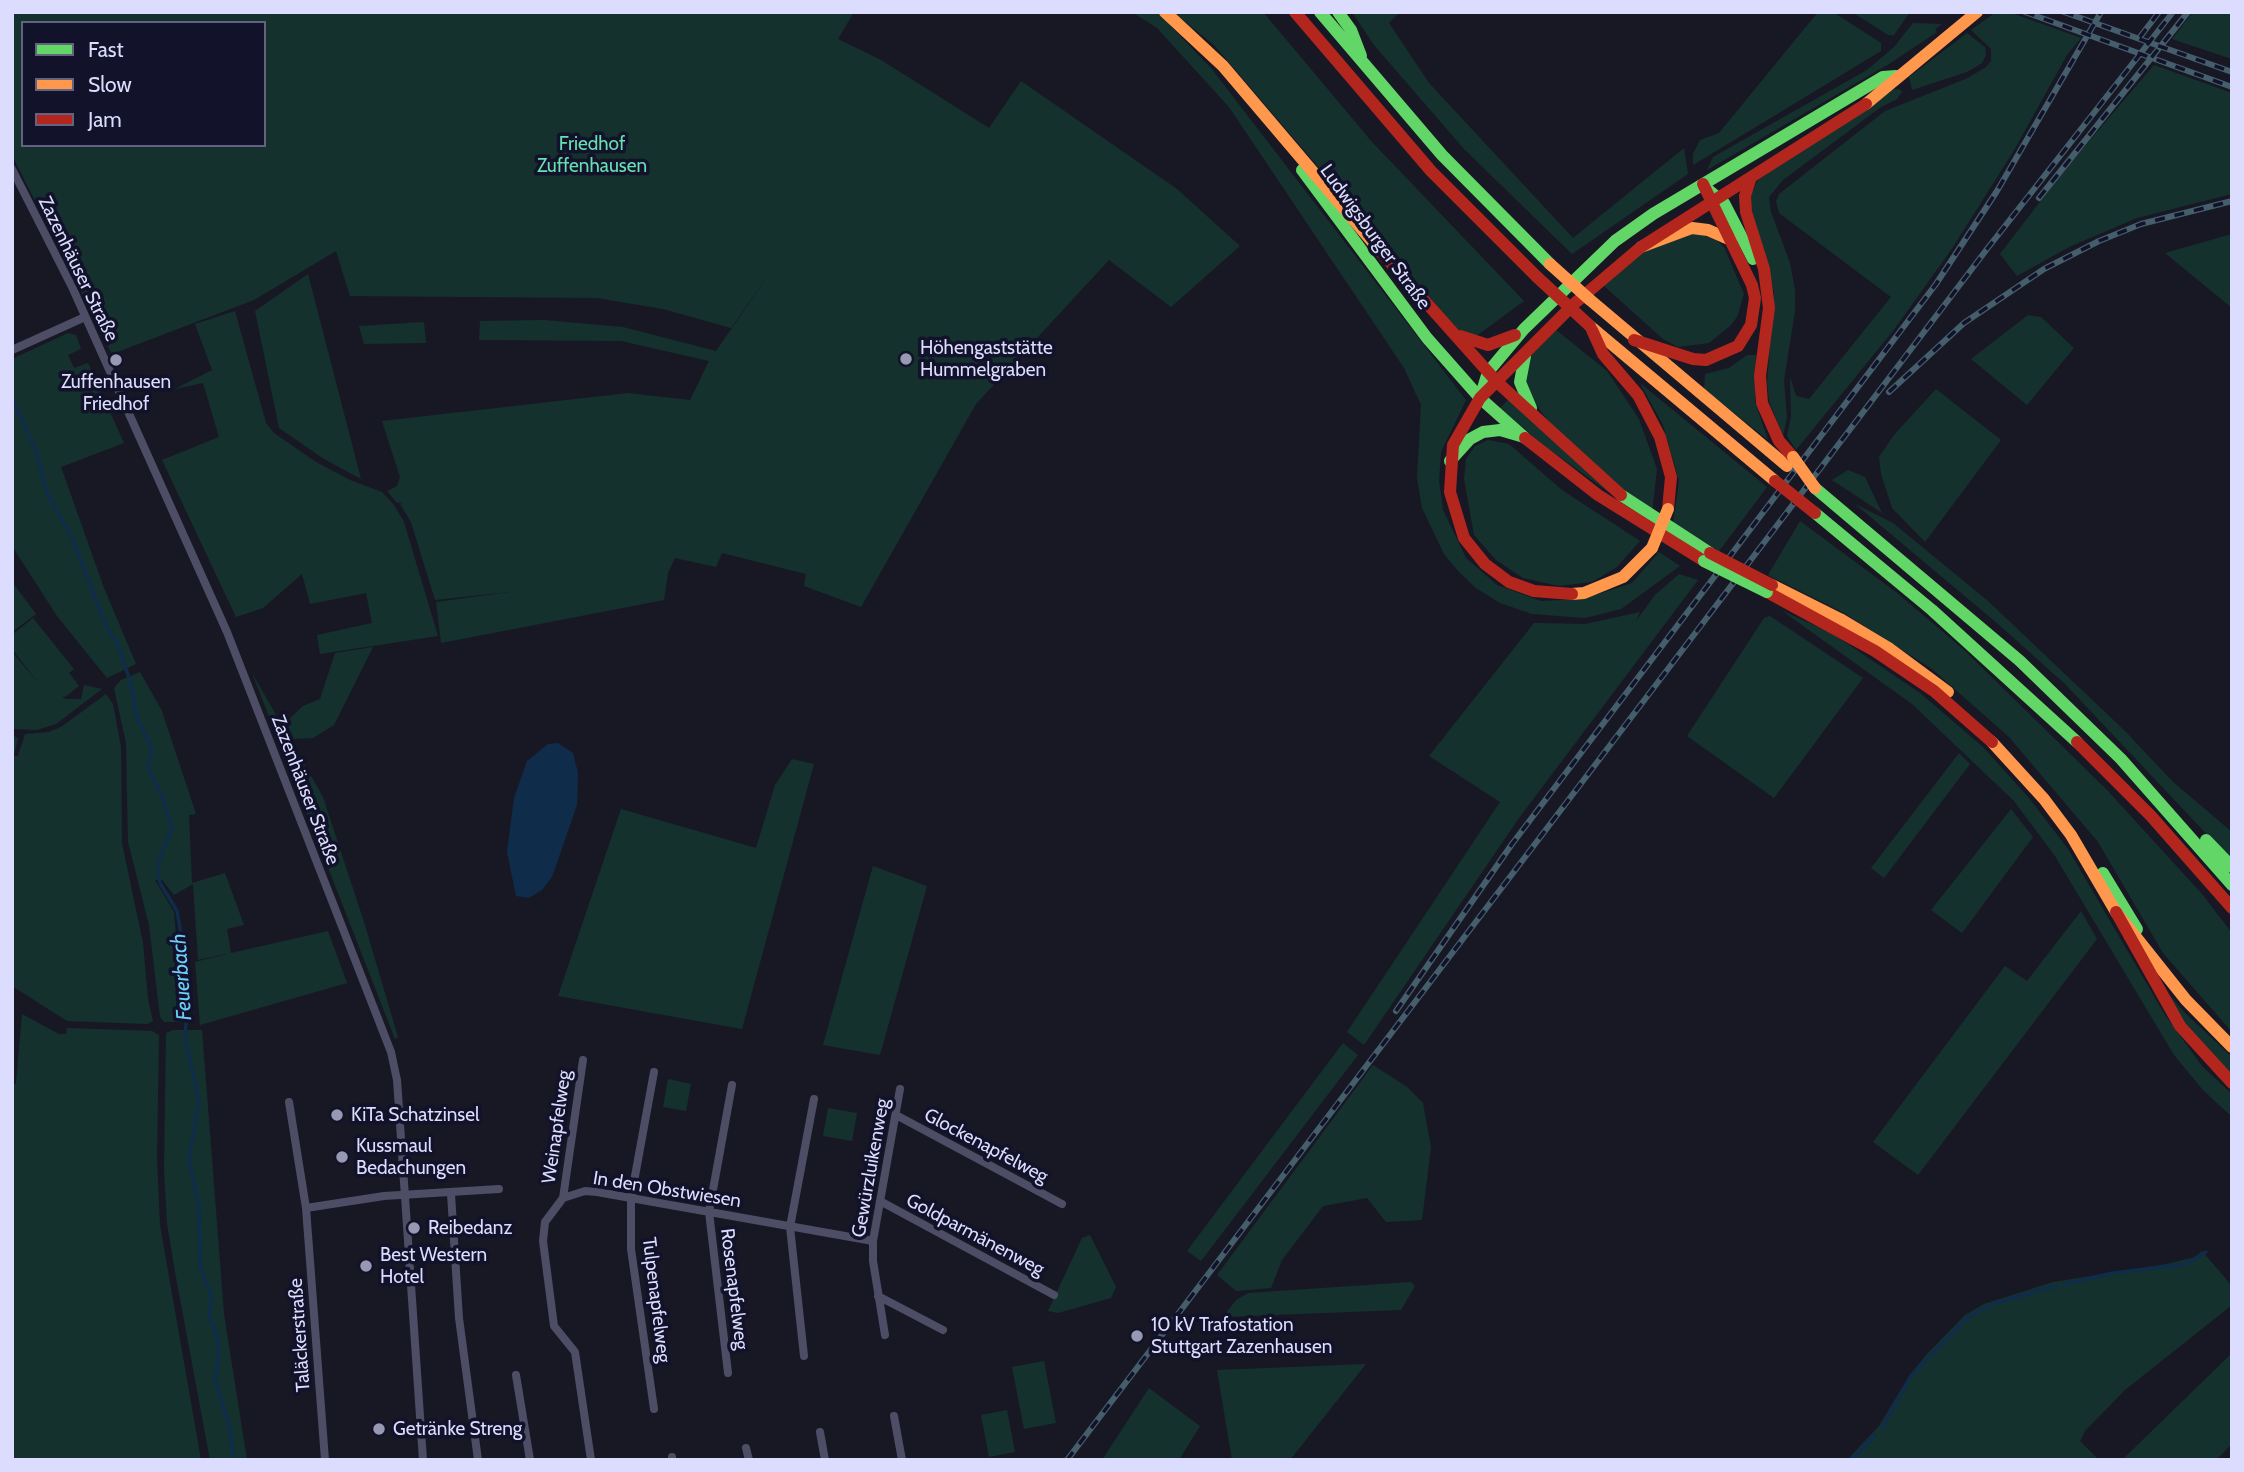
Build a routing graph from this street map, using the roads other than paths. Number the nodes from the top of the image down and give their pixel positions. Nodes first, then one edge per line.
1 (1165, 12) edge
2 (1286, 12) edge
3 (1320, 12) edge
4 (1338, 12) edge
5 (1977, 12) edge
6 (1298, 15) edge
7 (1365, 67) junction
8 (1896, 76) junction
9 (1246, 93) junction
10 (12, 169) edge
11 (1751, 177) junction
12 (1703, 184) junction
13 (1714, 199) junction
14 (1731, 240) junction
15 (1642, 247) junction
16 (1767, 289) junction
17 (86, 317) junction
18 (1590, 326) junction
19 (1524, 329) junction
20 (1454, 334) junction
21 (1634, 340) junction
22 (12, 350) edge
23 (1526, 352) junction
24 (1493, 377) junction
25 (1480, 398) junction
26 (1534, 418) junction
27 (1524, 437) junction
28 (1450, 461) junction
29 (1790, 462) junction
30 (1707, 557) junction
31 (1769, 589) junction
32 (2160, 802) junction
33 (2232, 867) edge
34 (2232, 885) edge
35 (2232, 908) edge
36 (2116, 912) junction
37 (2165, 974) junction
38 (2232, 1047) edge
39 (583, 1060) dead end
40 (654, 1072) dead end
41 (2232, 1083) edge
42 (732, 1085) dead end
43 (900, 1089) dead end
44 (814, 1099) dead end
45 (289, 1102) dead end
46 (896, 1115) junction
47 (499, 1189) dead end
48 (451, 1194) junction
49 (404, 1195) junction
50 (563, 1198) junction
51 (631, 1198) junction
52 (880, 1202) junction
53 (1062, 1205) dead end
54 (306, 1208) junction
55 (709, 1212) junction
56 (790, 1227) junction
57 (873, 1241) junction
58 (1054, 1295) dead end
59 (878, 1296) junction
60 (943, 1330) dead end
61 (885, 1335) dead end
62 (804, 1356) dead end
63 (729, 1373) dead end
64 (516, 1375) dead end
65 (654, 1409) dead end
66 (894, 1416) dead end
67 (821, 1432) dead end
68 (747, 1448) dead end
69 (590, 1459) edge
70 (325, 1460) edge
71 (423, 1460) edge
72 (478, 1460) edge
73 (530, 1460) edge
74 (749, 1460) edge
75 (825, 1460) edge
76 (902, 1460) edge

1 - 9 main road, Ludwigsburger Straße
2 - 6 main road
3 - 7 main road
4 - 7 main road
5 - 8 main road
6 - 18 main road, bridge
7 - 21 main road, bridge
8 - 11 main road
8 - 12 main road
9 - 20 main road, Ludwigsburger Straße
9 - 25 main road, Ludwigsburger Straße
10 - 17 street, Zazenhäuser Straße
11 - 13 main road
11 - 16 main road
12 - 13 main road
12 - 19 main road
13 - 14 main road
13 - 15 main road
13 - 16 main road
14 - 15 main road
14 - 21 main road
15 - 23 main road
16 - 29 main road
17 - 22 street
17 - 49 street, Zazenhäuser Straße
18 - 28 main road, bridge
18 - 35 main road, bridge
19 - 20 main road
19 - 24 main road
20 - 24 main road, Ludwigsburger Straße
21 - 29 main road
23 - 24 main road
23 - 26 main road
24 - 25 main road
24 - 26 main road, Ludwigsburger Straße
25 - 27 main road, Ludwigsburger Straße
25 - 28 main road
26 - 30 main road, Ludwigsburger Straße
27 - 28 main road
27 - 30 main road, Ludwigsburger Straße
29 - 32 main road, bridge
30 - 31 main road, bridge
31 - 36 main road
31 - 37 main road
32 - 33 main road
32 - 34 main road
36 - 37 main road
36 - 41 main road
37 - 38 main road
39 - 50 street, Weinapfelweg
40 - 51 street, Tulpenapfelweg
42 - 55 street, Rosenapfelweg
43 - 46 street, Gewürzluikenweg
44 - 56 street
45 - 54 street, Taläckerstraße
46 - 52 street, Gewürzluikenweg
46 - 53 street, Glockenapfelweg
47 - 48 street
48 - 49 street
48 - 72 street
49 - 54 street
49 - 71 street, Zazenhäuser Straße
50 - 51 street, In den Obstwiesen
50 - 69 street
51 - 55 street, In den Obstwiesen
51 - 65 street, Tulpenapfelweg
52 - 57 street, Gewürzluikenweg
52 - 58 street, Goldparmänenweg
54 - 70 street, Taläckerstraße
55 - 56 street, In den Obstwiesen
55 - 63 street, Rosenapfelweg
56 - 57 street, In den Obstwiesen
56 - 62 street
57 - 59 street, Gewürzluikenweg
59 - 60 street
59 - 61 street, Gewürzluikenweg
64 - 73 street
66 - 76 street
67 - 75 street
68 - 74 street

